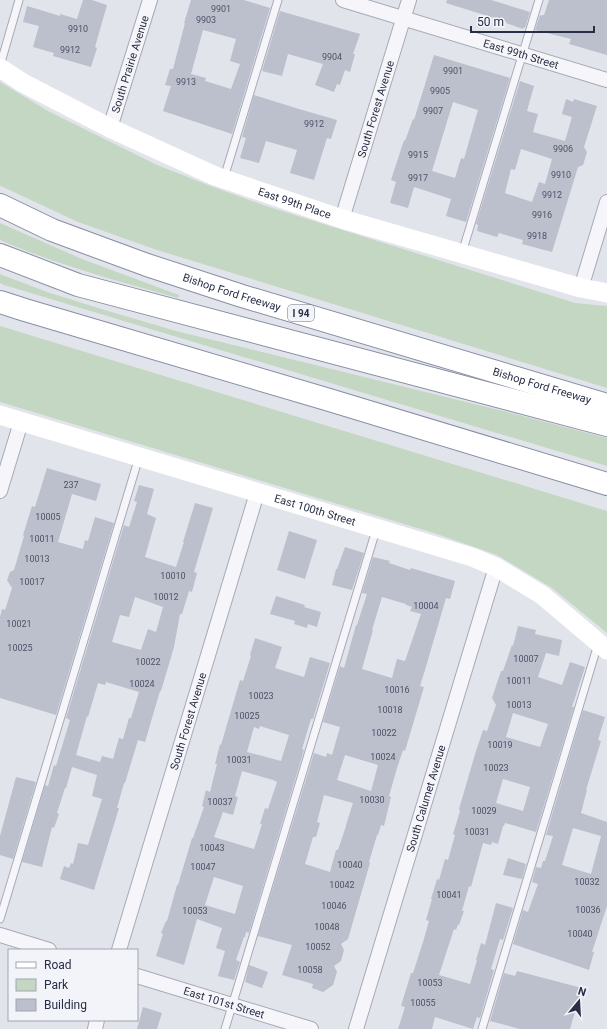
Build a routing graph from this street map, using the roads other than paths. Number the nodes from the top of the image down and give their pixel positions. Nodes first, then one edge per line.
1 (19, 0) edge
2 (150, 0) edge
3 (278, 0) edge
4 (343, 0) edge
5 (409, 0) edge
6 (539, 0) edge
7 (403, 18) junction
8 (522, 54) junction
9 (0, 67) edge
10 (607, 80) edge
11 (110, 128) junction
12 (223, 179) junction
13 (607, 202) edge
14 (0, 205) edge
15 (342, 219) junction
16 (462, 254) junction
17 (0, 255) edge
18 (581, 288) junction
19 (607, 293) edge
20 (0, 302) edge
21 (607, 405) edge
22 (0, 415) edge
23 (21, 422) junction
24 (607, 425) edge
25 (139, 457) junction
26 (607, 484) edge
27 (0, 491) edge
28 (258, 493) junction
29 (377, 528) junction
30 (496, 567) junction
31 (603, 647) edge
32 (0, 919) edge
33 (0, 935) edge
34 (46, 949) edge
35 (119, 949) edge
36 (138, 976) edge
37 (232, 1005) junction
38 (225, 1029) edge
39 (311, 1029) edge
40 (356, 1029) edge
41 (482, 1029) edge

1 - 9 lane
2 - 11 street, South Prairie Avenue
3 - 12 lane
4 - 7 street, East 99th Street
5 - 7 street, South Forest Avenue
6 - 8 lane
7 - 8 street, East 99th Street
7 - 15 street, South Forest Avenue
8 - 10 street, East 99th Street
8 - 16 lane
9 - 11 street, East 99th Place
11 - 12 street, East 99th Place
12 - 15 street, East 99th Place
13 - 18 street
14 - 21 highway, Bishop Ford Freeway / I 94
15 - 16 street, East 99th Place
16 - 18 street, East 99th Place
17 - 24 highway
18 - 19 street, East 99th Place
20 - 26 highway
22 - 23 street, East 100th Street
23 - 25 street, East 100th Street
23 - 27 street
25 - 28 street, East 100th Street
25 - 32 lane
28 - 29 street, East 100th Street
28 - 35 street, South Forest Avenue
29 - 30 street, East 100th Street
29 - 37 lane
30 - 31 street, East 100th Street
30 - 40 street, South Calumet Avenue
31 - 41 lane
33 - 34 street
36 - 37 street, East 101st Street
37 - 38 lane
37 - 39 street, East 101st Street

